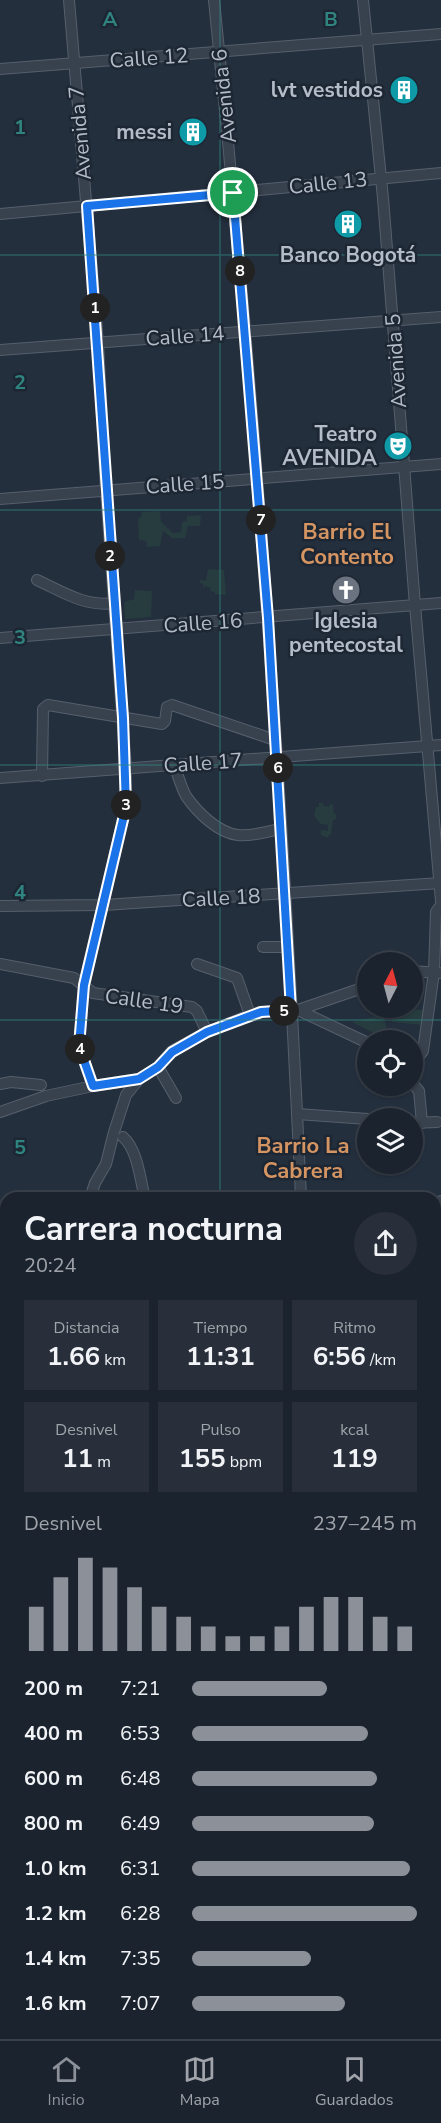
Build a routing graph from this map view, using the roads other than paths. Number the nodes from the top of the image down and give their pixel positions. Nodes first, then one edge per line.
1 (69, 0) edge
2 (214, 0) edge
3 (363, 0) edge
4 (441, 34) edge
5 (366, 39) junction
6 (219, 53) junction
7 (74, 63) junction
8 (0, 69) edge
9 (441, 172) edge
10 (380, 178) junction
11 (233, 193) junction
12 (87, 206) junction
13 (0, 214) edge
14 (441, 317) edge
15 (393, 320) junction
16 (246, 332) junction
17 (98, 342) junction
18 (0, 350) edge
19 (441, 464) edge
20 (404, 468) junction
21 (258, 480) junction
22 (106, 490) junction
23 (0, 499) edge
24 (38, 580) dead end
25 (114, 603) junction
26 (441, 603) edge
27 (415, 605) junction
28 (268, 618) junction
29 (116, 630) junction
30 (0, 639) edge
31 (123, 718) junction
32 (275, 740) junction
33 (441, 745) edge
34 (427, 746) junction
35 (277, 757) junction
36 (174, 765) junction
37 (126, 769) junction
38 (42, 776) junction
39 (0, 778) edge
40 (281, 829) junction
41 (440, 883) edge
42 (284, 894) junction
43 (441, 903) edge
44 (104, 905) junction
45 (0, 906) edge
46 (263, 947) dead end
47 (287, 947) junction
48 (0, 964) edge
49 (197, 964) dead end
50 (423, 972) edge
51 (438, 973) edge
52 (84, 985) junction
53 (357, 990) edge
54 (295, 1010) junction
55 (250, 1015) junction
56 (207, 1032) junction
57 (357, 1038) edge
58 (423, 1051) edge
59 (158, 1067) junction
60 (139, 1079) junction
61 (0, 1084) edge
62 (41, 1085) dead end
63 (93, 1086) junction
64 (176, 1098) dead end
65 (0, 1112) edge
66 (297, 1114) junction
67 (357, 1118) edge
68 (437, 1122) dead end
69 (423, 1123) edge
70 (123, 1137) dead end
71 (92, 1192) edge
72 (143, 1192) edge
73 (301, 1192) edge

1 - 7 street, Avenida 7
2 - 6 street, Avenida 6
3 - 5 street, Avenida 5
4 - 5 street, Calle 12
5 - 6 street, Calle 12
5 - 10 street, Avenida 5
6 - 7 street, Calle 12
6 - 11 street, Avenida 6
7 - 8 street, Calle 12
7 - 12 street, Avenida 7
9 - 10 street, Calle 13
10 - 11 street, Calle 13
10 - 15 street, Avenida 5
11 - 12 street, Calle 13
11 - 16 street, Avenida 6
12 - 13 street, Calle 13
12 - 17 street, Avenida 7
14 - 15 street, Calle 14
15 - 16 street, Calle 14
15 - 20 street, Avenida 5
16 - 17 street, Calle 14
16 - 21 street, Avenida 6
17 - 18 street, Calle 14
17 - 22 street, Avenida 7
19 - 20 street, Calle 15
20 - 21 street, Calle 15
20 - 27 street, Avenida 5
21 - 22 street, Calle 15
21 - 28 street, Avenida 6
22 - 23 street, Calle 15
22 - 25 street, Avenida 7
24 - 25 street
25 - 29 street, Avenida 7
26 - 27 street, Calle 16
27 - 28 street, Calle 16
27 - 34 street, Avenida 5
28 - 29 street, Calle 16
28 - 32 street, Avenida 6
29 - 30 street, Calle 16
29 - 31 street, Avenida 7
31 - 32 street
31 - 37 street, Avenida 7
31 - 38 street
32 - 35 street, Avenida 6
33 - 34 street, Calle 17
34 - 35 street, Calle 17
34 - 41 street, Avenida 5
35 - 36 street, Calle 17
35 - 40 street, Avenida 6
36 - 37 street, Calle 17
36 - 40 street
37 - 38 street, Calle 17
37 - 44 street, Avenida 7
38 - 39 street, Calle 17
40 - 42 street, Avenida 6
41 - 42 street, Calle 18
41 - 43 street, Avenida 5
42 - 44 street, Calle 18
42 - 47 street, Avenida 6
43 - 51 street, Avenida 5
44 - 45 street, Calle 18
44 - 52 street, Avenida 7
46 - 47 street
47 - 54 street, Avenida 6
48 - 52 street, Calle 19
49 - 55 street
50 - 51 street
51 - 58 street, Avenida 5
52 - 56 street, Calle 19
52 - 63 street, Avenida 7
53 - 54 street
54 - 55 street
54 - 57 street
54 - 66 street, Avenida 6
55 - 56 street
56 - 59 street
59 - 60 street
59 - 64 street
60 - 63 street
60 - 71 street
61 - 62 street
63 - 65 street
66 - 67 street
66 - 73 street, Avenida 6
68 - 69 street
70 - 72 street

